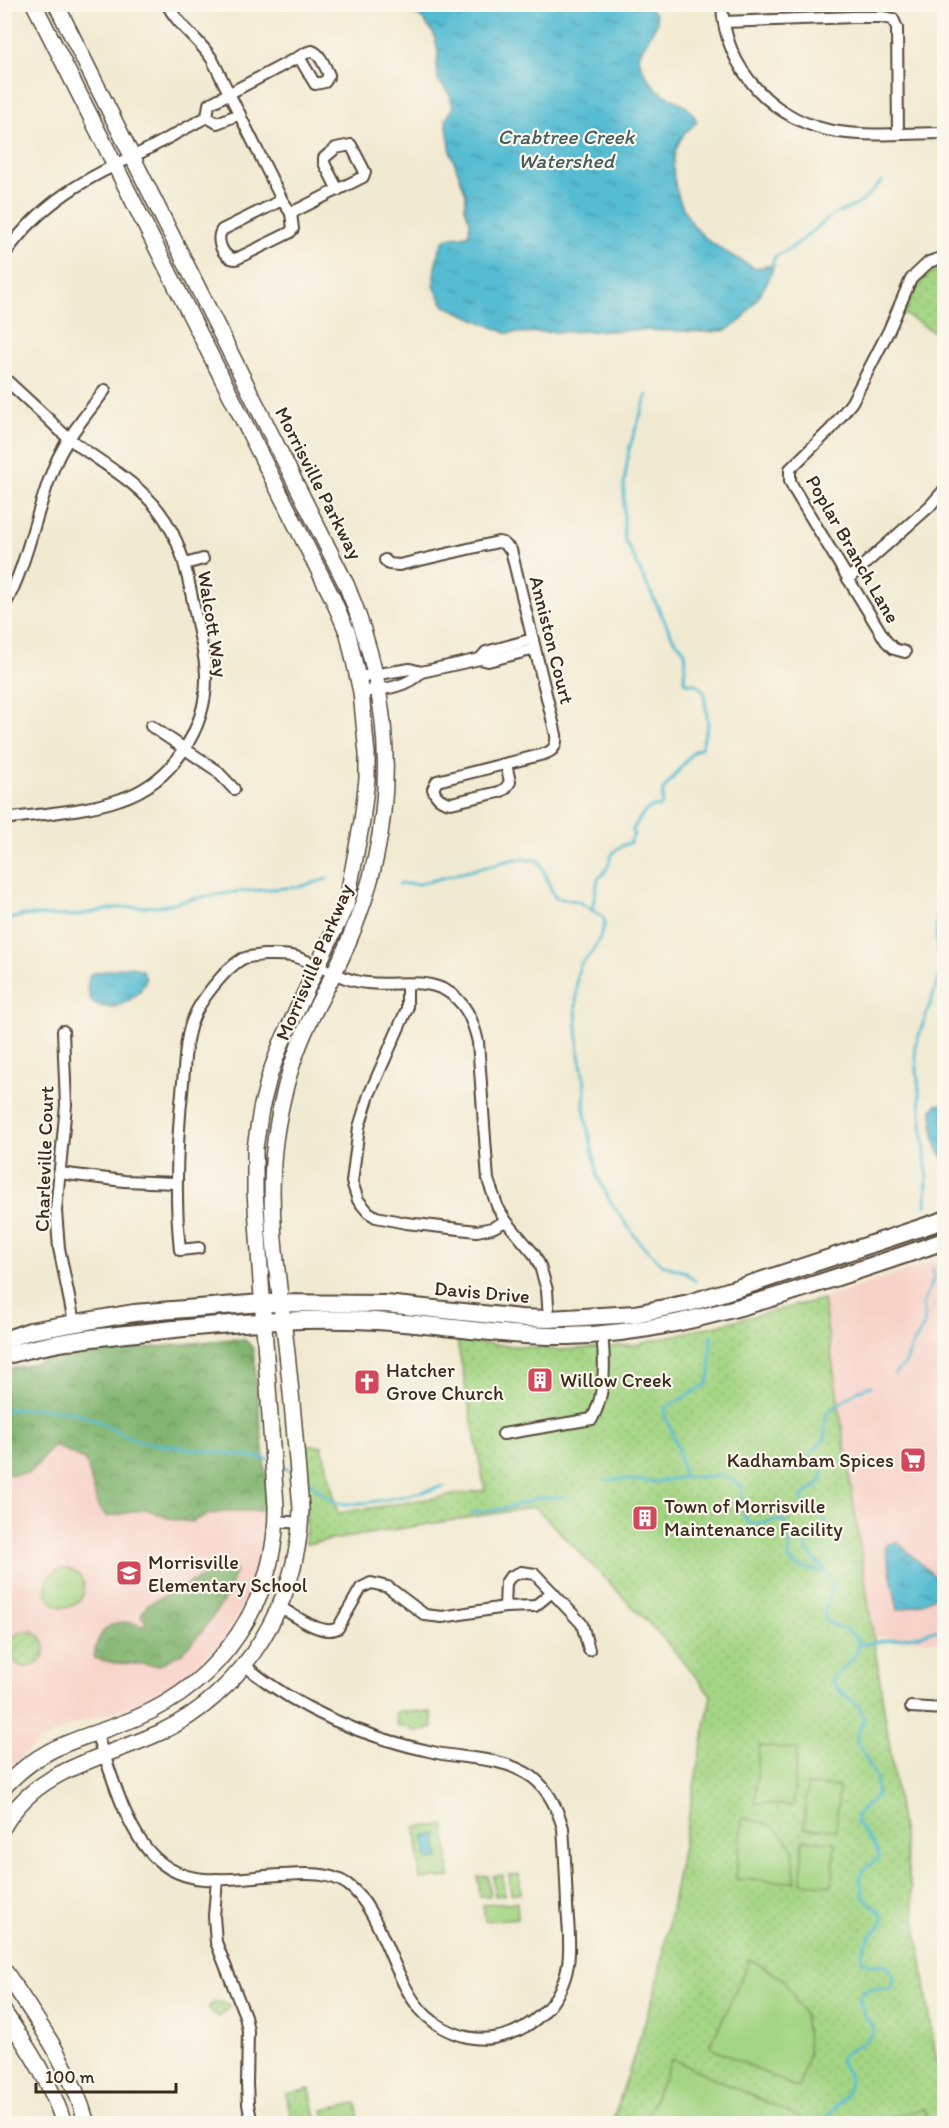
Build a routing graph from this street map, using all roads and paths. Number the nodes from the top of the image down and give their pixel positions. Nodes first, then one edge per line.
1 (34, 4) edge
2 (56, 4) edge
3 (167, 4) edge
4 (722, 4) edge
5 (724, 22) junction
6 (299, 57) dead end
7 (229, 92) junction
8 (240, 114) junction
9 (207, 117) junction
10 (898, 133) junction
11 (945, 133) edge
12 (132, 156) junction
13 (116, 164) junction
14 (338, 190) junction
15 (282, 200) junction
16 (291, 213) junction
17 (4, 255) edge
18 (945, 257) edge
19 (4, 378) edge
20 (105, 390) dead end
21 (69, 439) junction
22 (945, 490) edge
23 (203, 559) dead end
24 (385, 560) dead end
25 (184, 564) junction
26 (848, 579) junction
27 (8, 589) edge
28 (4, 607) edge
29 (534, 644) junction
30 (906, 652) dead end
31 (378, 682) junction
32 (360, 685) junction
33 (151, 726) dead end
34 (185, 748) junction
35 (506, 764) junction
36 (234, 789) dead end
37 (4, 819) edge
38 (319, 966) junction
39 (334, 974) junction
40 (407, 984) junction
41 (63, 1031) dead end
42 (59, 1173) junction
43 (176, 1183) junction
44 (945, 1220) edge
45 (506, 1221) junction
46 (945, 1241) edge
47 (199, 1248) dead end
48 (280, 1302) junction
49 (262, 1303) junction
50 (549, 1319) junction
51 (282, 1321) junction
52 (74, 1322) junction
53 (263, 1322) junction
54 (603, 1334) junction
55 (4, 1340) edge
56 (4, 1356) edge
57 (503, 1434) dead end
58 (276, 1521) junction
59 (300, 1523) junction
60 (552, 1592) junction
61 (280, 1607) junction
62 (505, 1607) junction
63 (590, 1650) dead end
64 (244, 1665) junction
65 (911, 1707) dead end
66 (945, 1709) edge
67 (94, 1732) junction
68 (105, 1754) junction
69 (4, 1787) edge
70 (4, 1826) edge
71 (217, 1879) junction
72 (4, 1970) edge
73 (4, 2012) edge
74 (64, 2124) edge
75 (87, 2124) edge
76 (252, 2124) edge

1 - 13 main road, Morrisville Parkway
2 - 12 main road, Morrisville Parkway
3 - 7 street
4 - 5 street
5 - 10 street
5 - 10 street
6 - 7 street
7 - 8 street
7 - 9 street
8 - 9 street
8 - 15 street
9 - 12 street
10 - 11 street
12 - 13 street
12 - 31 main road, Morrisville Parkway
13 - 17 street
13 - 32 main road, Morrisville Parkway
14 - 14 street
14 - 16 street
15 - 16 street
15 - 16 street
18 - 26 street, Poplar Branch Lane
19 - 21 street, Walcott Way
20 - 21 street
21 - 25 street, Walcott Way
21 - 27 street
22 - 26 street
23 - 25 street
24 - 29 street, Anniston Court
25 - 34 street, Walcott Way
26 - 30 street, Poplar Branch Lane
27 - 28 street
29 - 31 street
29 - 35 street, Anniston Court
31 - 32 street
31 - 39 main road, Morrisville Parkway
32 - 38 main road, Morrisville Parkway
33 - 34 street
34 - 36 street
34 - 37 street, Walcott Way
35 - 35 street
38 - 39 street
38 - 43 street
38 - 49 main road, Morrisville Parkway
39 - 40 street
39 - 48 main road, Morrisville Parkway
40 - 45 street
40 - 45 street
41 - 42 street, Charleville Court
42 - 43 street
42 - 52 street, Charleville Court
43 - 47 street
44 - 50 main road, Davis Drive
45 - 50 street
46 - 54 main road, Davis Drive
48 - 49 main road, Davis Drive
48 - 50 main road, Davis Drive
48 - 51 main road, Morrisville Parkway
49 - 52 main road, Davis Drive
49 - 53 main road, Morrisville Parkway
51 - 53 main road, Davis Drive
51 - 54 main road, Davis Drive
51 - 59 main road, Morrisville Parkway
52 - 55 main road, Davis Drive
53 - 56 main road, Davis Drive
53 - 58 main road, Morrisville Parkway
54 - 57 street
58 - 59 street
58 - 67 main road, Morrisville Parkway
59 - 61 main road, Morrisville Parkway
60 - 62 street
60 - 62 street
60 - 63 street
61 - 62 street
61 - 64 main road, Morrisville Parkway
64 - 68 main road, Morrisville Parkway
64 - 71 street
65 - 66 street
67 - 68 street
67 - 69 main road, Morrisville Parkway
68 - 70 main road, Morrisville Parkway
68 - 71 street
71 - 76 street
72 - 75 main road
73 - 74 main road

